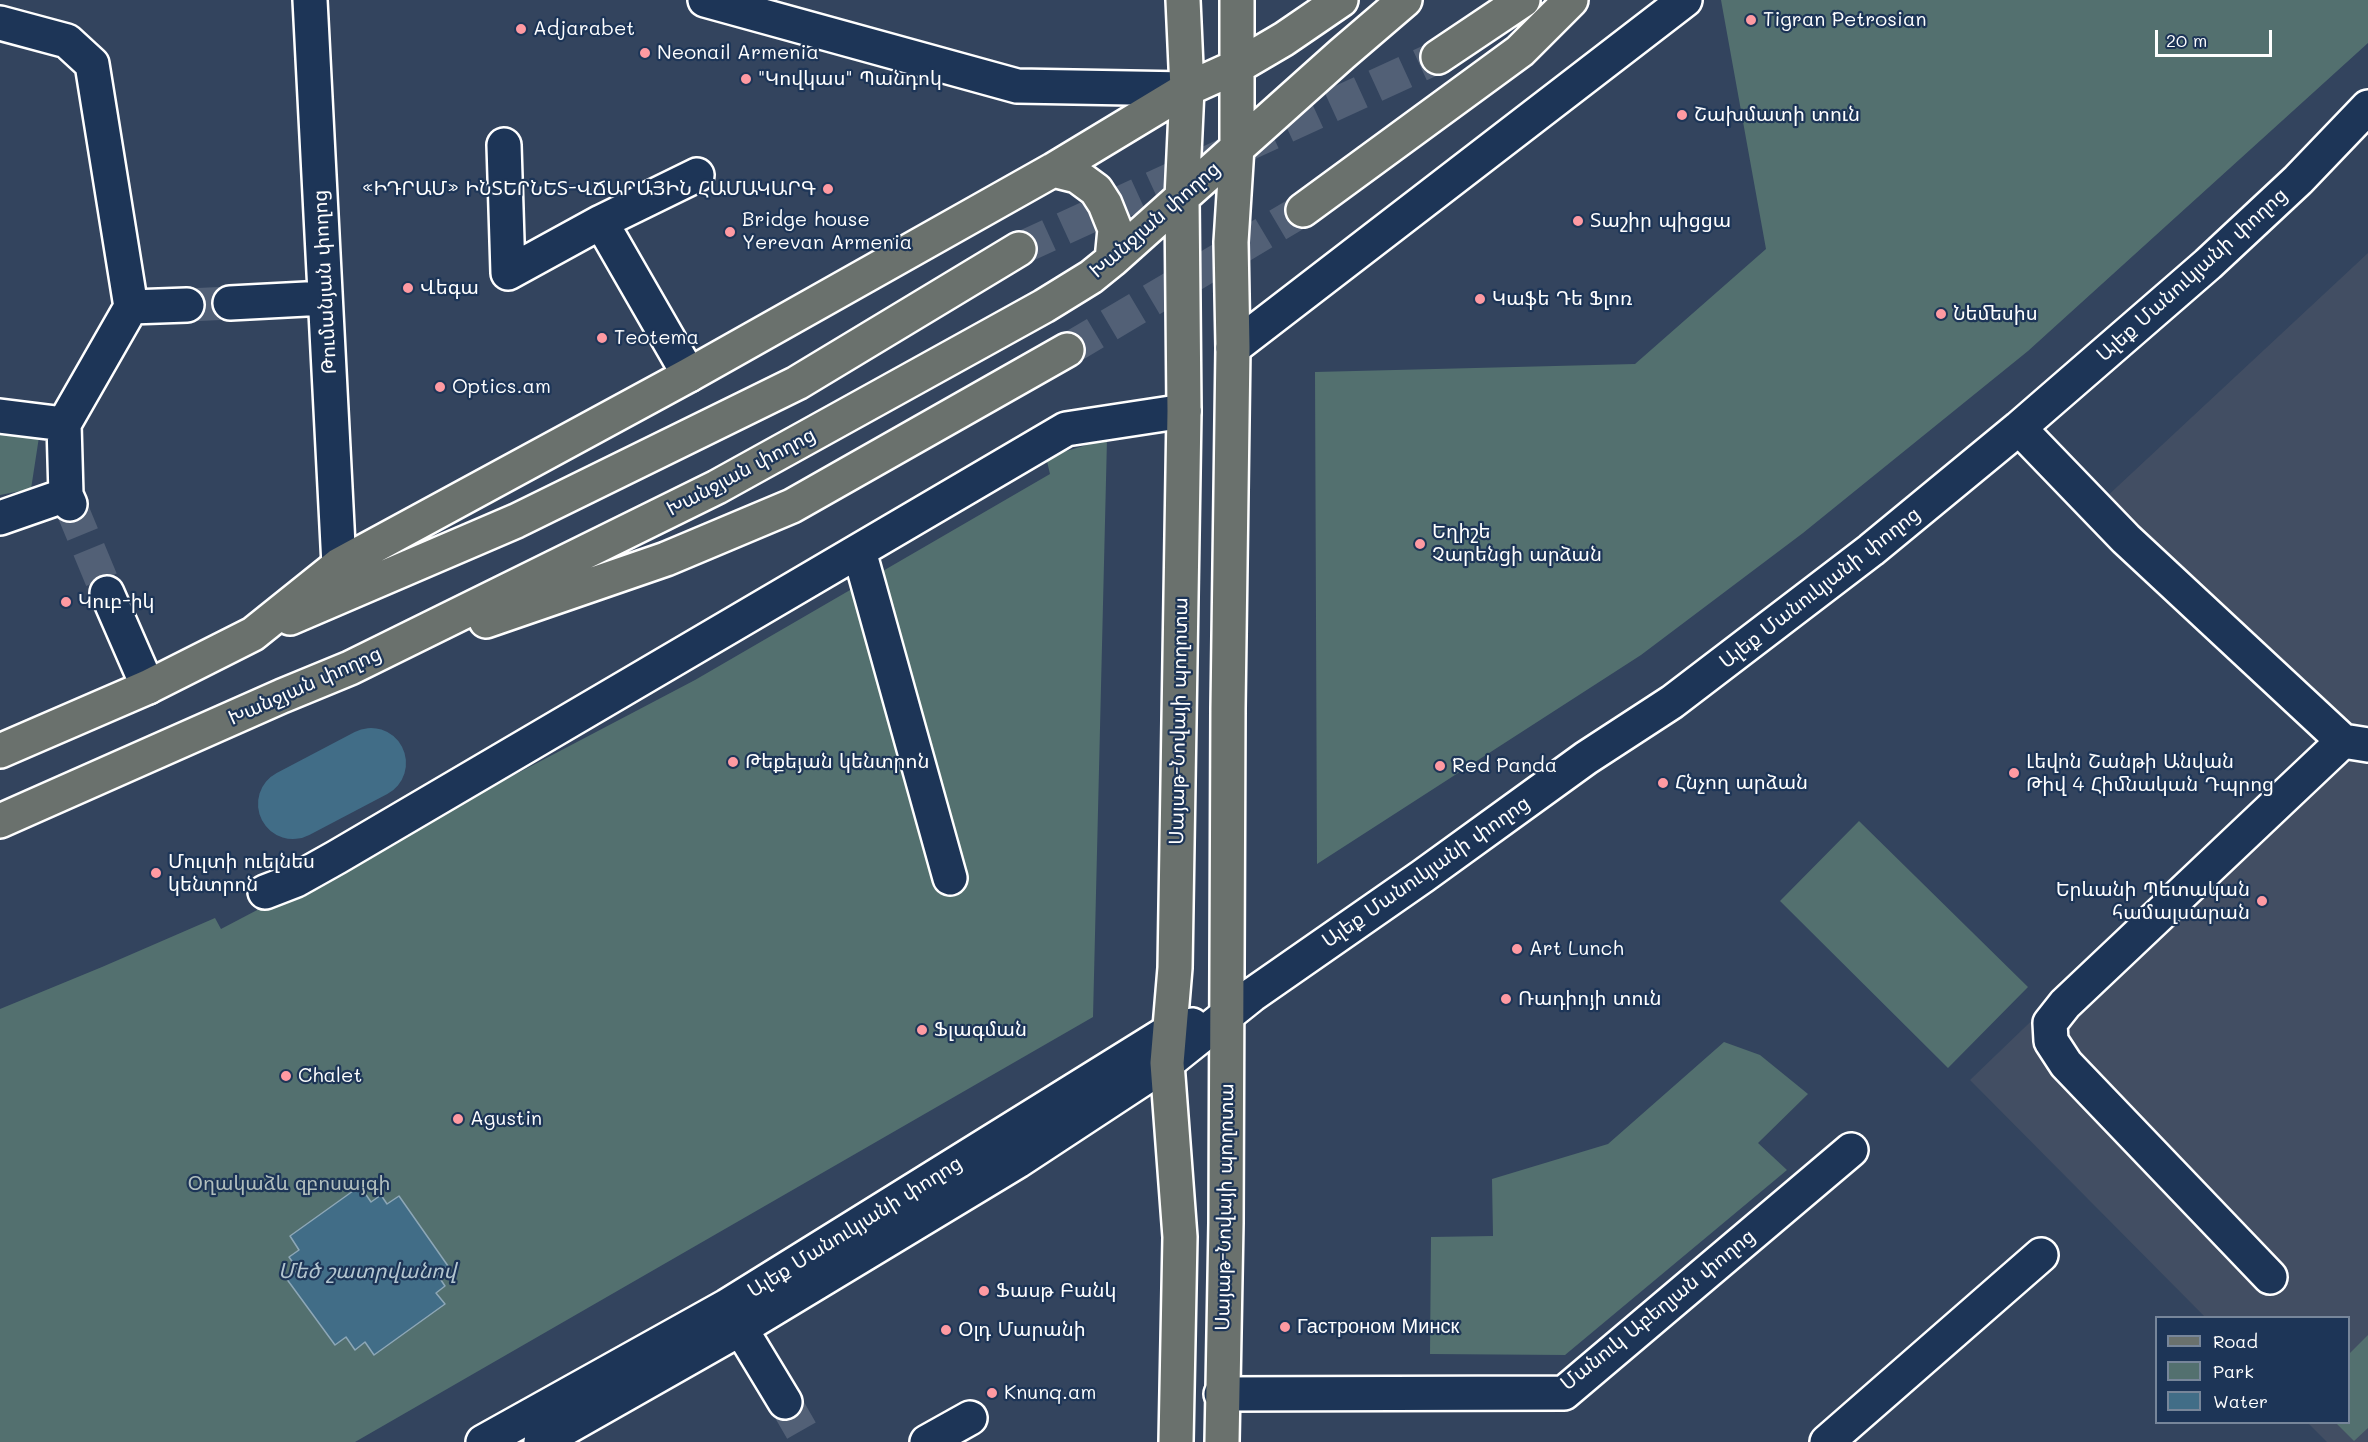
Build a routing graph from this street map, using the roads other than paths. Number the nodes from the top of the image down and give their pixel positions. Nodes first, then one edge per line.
1 (310, 0) edge
2 (705, 0) edge
3 (1183, 0) edge
4 (1237, 0) edge
5 (1341, 0) edge
6 (1406, 0) edge
7 (1523, 0) edge
8 (1570, 0) edge
9 (1685, 0) edge
10 (0, 23) edge
11 (1438, 57) tunnel mouth
12 (1238, 66) junction
13 (1187, 89) junction
14 (2368, 107) edge
15 (504, 145) dead end
16 (1237, 147) junction
17 (1053, 170) junction
18 (697, 175) dead end
19 (1182, 198) junction
20 (1303, 210) tunnel mouth
21 (601, 222) junction
22 (1019, 249) tunnel mouth
23 (1112, 260) junction
24 (326, 298) junction
25 (230, 303) tunnel mouth
26 (187, 305) tunnel mouth
27 (131, 307) junction
28 (1233, 348) junction
29 (1067, 350) tunnel mouth
30 (688, 375) junction
31 (1184, 411) junction
32 (0, 416) edge
33 (64, 424) junction
34 (2019, 428) junction
35 (0, 518) edge
36 (859, 550) junction
37 (339, 564) junction
38 (107, 593) tunnel mouth
39 (253, 634) junction
40 (350, 668) junction
41 (148, 687) junction
42 (2356, 743) edge
43 (0, 751) edge
44 (0, 821) edge
45 (950, 878) dead end
46 (265, 892) dead end
47 (1227, 1013) junction
48 (1168, 1048) junction
49 (1851, 1150) dead end
50 (2042, 1255) dead end
51 (2270, 1276) dead end
52 (734, 1318) junction
53 (1221, 1394) junction
54 (785, 1402) tunnel mouth
55 (970, 1419) dead end
56 (483, 1442) edge
57 (541, 1442) edge
58 (927, 1442) edge
59 (1176, 1442) edge
60 (1222, 1442) edge
61 (1827, 1442) edge

1 - 24 street, Թումանյան փողոց
2 - 13 street
3 - 13 main road, Սայաթ-Նովայի պողոտա
4 - 12 main road, Սայաթ-Նովայի պողոտա
5 - 12 main road
6 - 16 main road, Խանջյան փողոց
7 - 11 main road
8 - 20 main road
9 - 28 street
10 - 27 street
12 - 13 main road
12 - 16 main road, Սայաթ-Նովայի պողոտա
13 - 17 main road
13 - 19 main road, Սայաթ-Նովայի պողոտա
14 - 34 street, Ալեք Մանուկյանի փողոց
15 - 21 street
16 - 19 main road, Խանջյան փողոց
16 - 28 main road, Սայաթ-Նովայի պողոտա
17 - 23 main road
17 - 30 main road
18 - 21 street
19 - 23 main road, Խանջյան փողոց
19 - 31 main road, Սայաթ-Նովայի պողոտա
21 - 30 street
22 - 39 main road
23 - 40 main road, Խանջյան փողոց
24 - 25 street
24 - 37 street, Թումանյան փողոց
26 - 27 street
27 - 33 street
28 - 47 main road, Սայաթ-Նովայի պողոտա
29 - 40 main road
30 - 37 main road
31 - 36 street
31 - 48 main road, Սայաթ-Նովայի պողոտա
32 - 33 street
33 - 35 street
34 - 42 street
34 - 47 street, Ալեք Մանուկյանի փողոց
36 - 45 street
36 - 46 street
37 - 39 main road
38 - 41 street
39 - 41 main road
40 - 44 main road, Խանջյան փողոց
41 - 43 main road
42 - 51 street
47 - 48 street, Ալեք Մանուկյանի փողոց
47 - 53 main road, Սայաթ-Նովայի պողոտա
48 - 52 street, Ալեք Մանուկյանի փողոց
48 - 59 main road, Սայաթ-Նովայի պողոտա
49 - 53 street, Մանուկ Աբեղյան փողոց
50 - 61 street
52 - 54 street
52 - 56 street, Ալեք Մանուկյանի փողոց
52 - 57 street, Ալեք Մանուկյանի փողոց
53 - 60 main road, Սայաթ-Նովայի պողոտա
55 - 58 street

